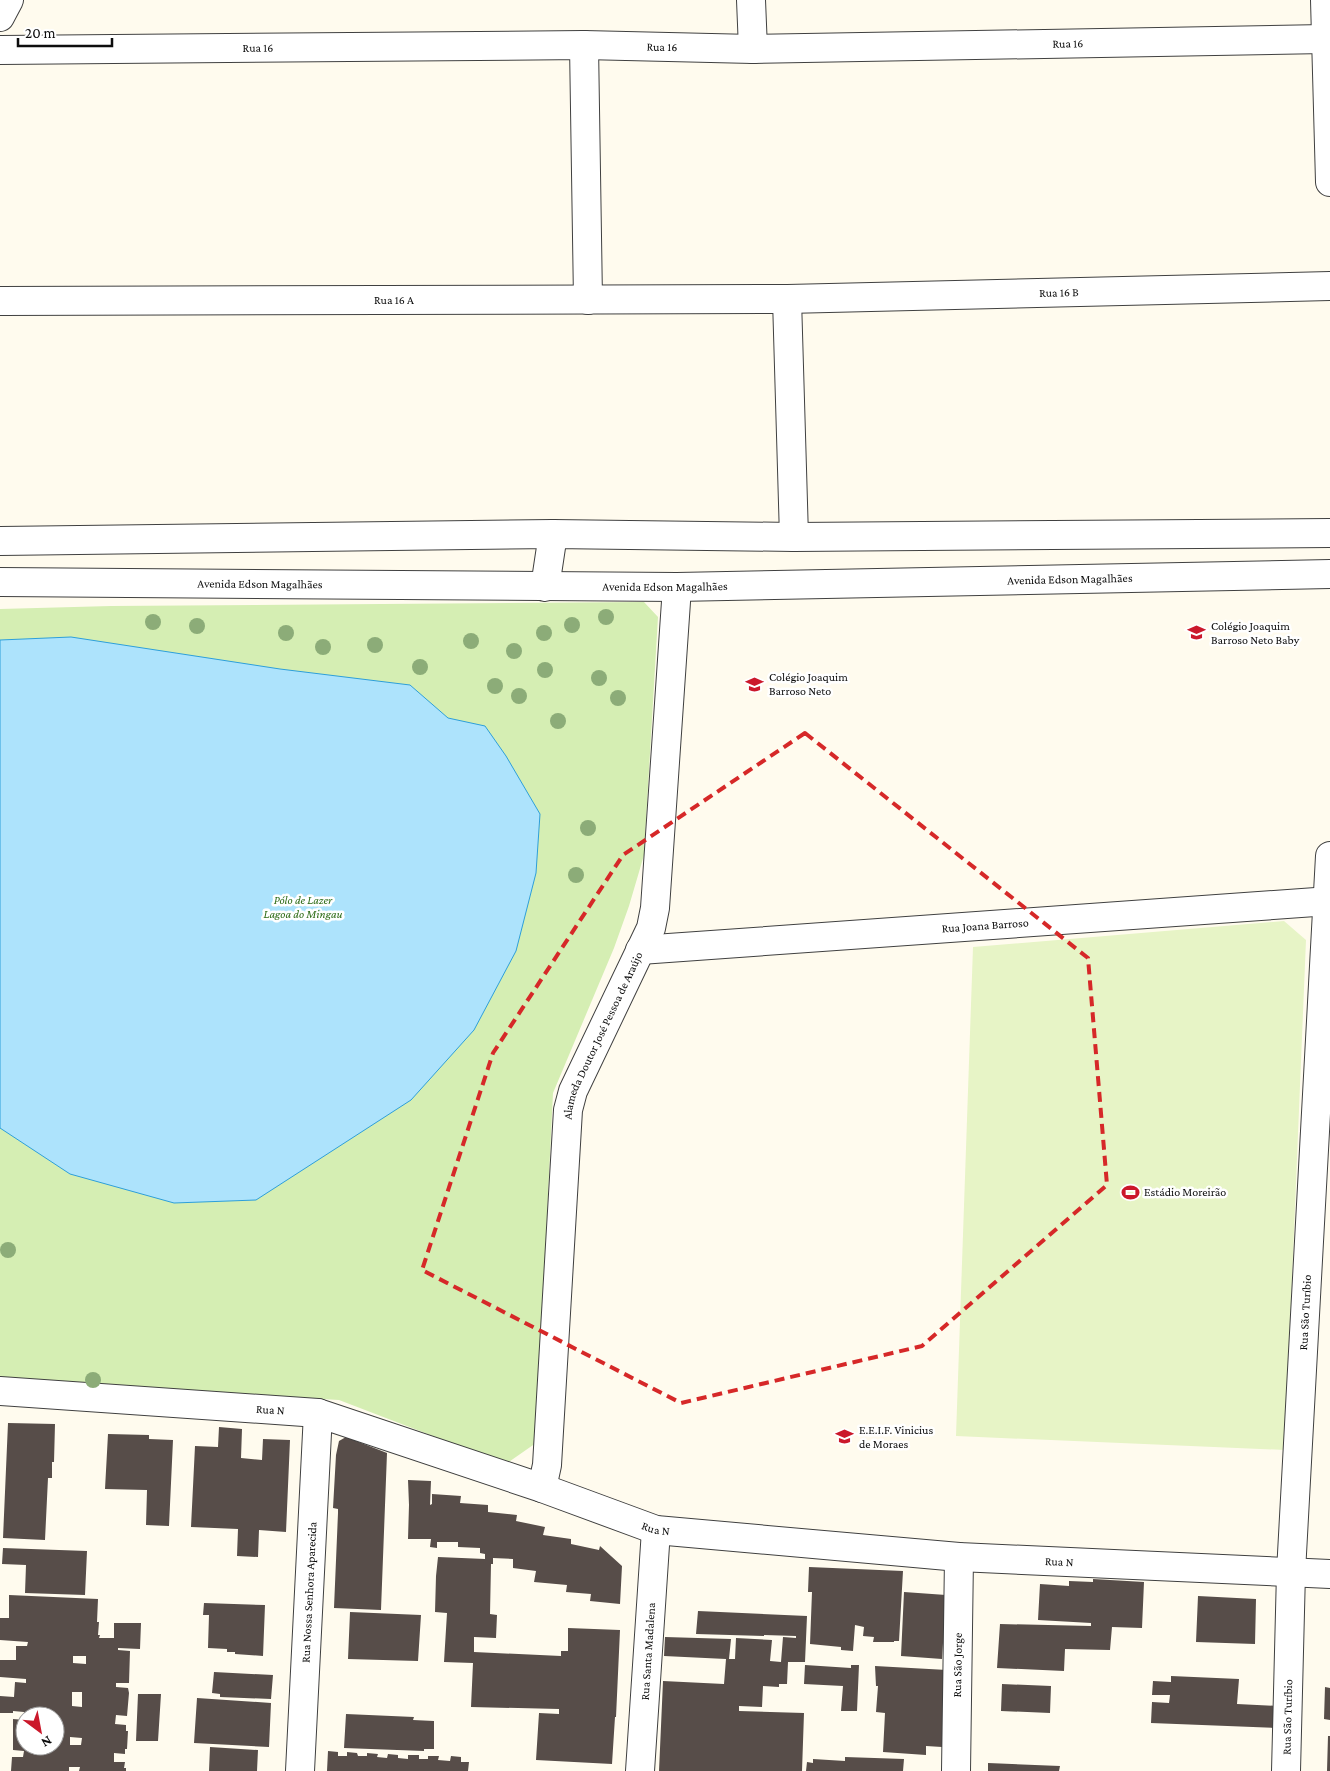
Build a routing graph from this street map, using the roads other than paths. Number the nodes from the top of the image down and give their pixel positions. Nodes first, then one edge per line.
1 (10, 0) edge
2 (751, 0) edge
3 (1325, 0) edge
4 (0, 17) edge
5 (1325, 39) junction
6 (584, 44) junction
7 (753, 49) junction
8 (0, 50) edge
9 (1330, 182) edge
10 (1330, 286) edge
11 (787, 299) junction
12 (588, 300) junction
13 (0, 301) edge
14 (1330, 533) edge
15 (553, 534) junction
16 (794, 537) junction
17 (0, 541) edge
18 (1330, 574) edge
19 (0, 582) edge
20 (545, 587) junction
21 (677, 587) junction
22 (1330, 856) edge
23 (1329, 901) edge
24 (640, 950) junction
25 (1320, 1232) edge
26 (0, 1392) edge
27 (318, 1413) junction
28 (542, 1488) junction
29 (656, 1530) junction
30 (959, 1558) junction
31 (1291, 1572) junction
32 (1330, 1574) edge
33 (300, 1771) edge
34 (640, 1771) edge
35 (956, 1771) edge
36 (1286, 1771) edge

1 - 4 street
2 - 7 street
3 - 5 street
5 - 7 street, Rua 16
5 - 9 street
6 - 7 street, Rua 16
6 - 8 street, Rua 16
6 - 12 street
10 - 11 street, Rua 16 B
11 - 12 street, Rua 16 A
11 - 16 street
12 - 13 street, Rua 16 A
14 - 16 street
15 - 16 street
15 - 17 street
15 - 20 street
18 - 21 street, Avenida Edson Magalhães
19 - 20 street, Avenida Edson Magalhães
20 - 21 street, Avenida Edson Magalhães
21 - 24 street, Alameda Doutor José Pessoa de Araújo
22 - 23 street, Rua São Turíbio
23 - 24 street, Rua Joana Barroso
23 - 25 street, Rua São Turíbio
24 - 28 street, Alameda Doutor José Pessoa de Araújo
25 - 31 street, Rua São Turíbio
26 - 27 street, Rua N
27 - 28 street, Rua N
27 - 33 street, Rua Nossa Senhora Aparecida
28 - 29 street, Rua N
29 - 30 street, Rua N
29 - 34 street, Rua Santa Madalena
30 - 31 street, Rua N
30 - 35 street, Rua São Jorge
31 - 32 street, Rua N
31 - 36 street, Rua São Turíbio

